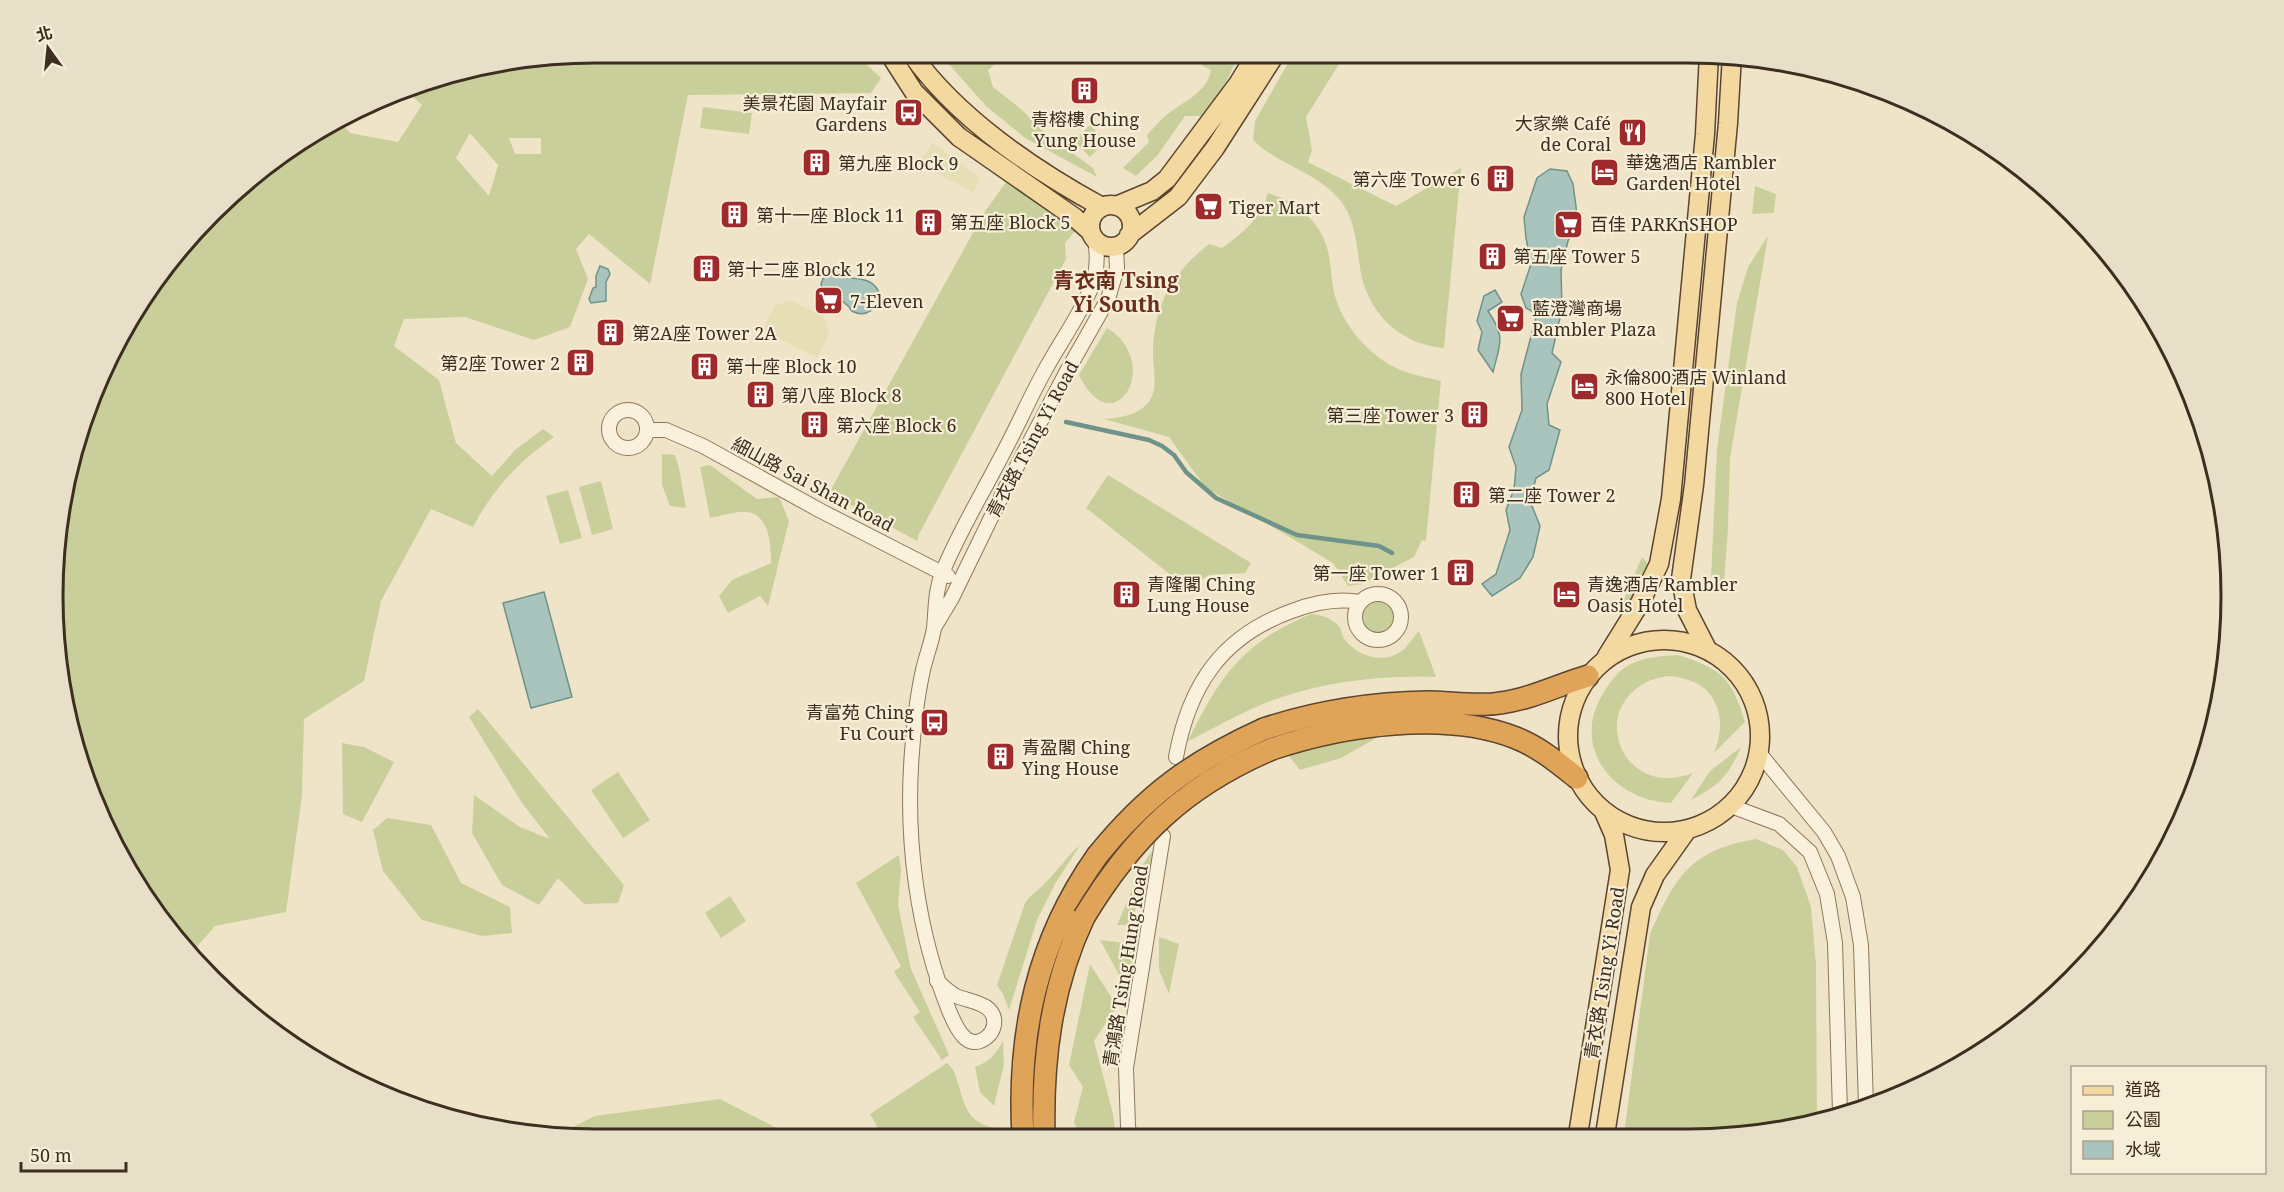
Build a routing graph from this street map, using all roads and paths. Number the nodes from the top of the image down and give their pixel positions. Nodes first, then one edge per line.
1 (895, 63) edge
2 (919, 63) edge
3 (1251, 63) edge
4 (1270, 63) edge
5 (1708, 64) edge
6 (1731, 65) edge
7 (1109, 207) junction
8 (1093, 236) junction
9 (1123, 241) junction
10 (647, 430) dead end
11 (942, 573) junction
12 (959, 582) junction
13 (1360, 602) dead end
14 (933, 630) junction
15 (1707, 649) junction
16 (1607, 656) junction
17 (1588, 676) junction
18 (1760, 753) junction
19 (1176, 757) dead end
20 (1577, 778) junction
21 (1731, 806) junction
22 (1604, 812) junction
23 (1686, 830) junction
24 (1163, 836) dead end
25 (937, 981) junction
26 (1866, 1098) edge
27 (1840, 1107) edge
28 (1023, 1129) edge
29 (1044, 1129) edge
30 (1128, 1129) edge
31 (1579, 1129) edge
32 (1606, 1129) edge

1 - 8 main road
2 - 7 main road
3 - 7 main road
4 - 9 main road
5 - 16 main road, 青衣路 Tsing Yi Road
6 - 15 main road, 青衣路 Tsing Yi Road
7 - 8 main road
7 - 9 main road
8 - 9 main road
8 - 11 street, 青衣路 Tsing Yi Road
9 - 12 street, 青衣路 Tsing Yi Road
10 - 11 street, 細山路 Sai Shan Road
11 - 12 street, 細山路 Sai Shan Road
11 - 14 street, 青衣路 Tsing Yi Road
12 - 14 street, 青衣路 Tsing Yi Road
13 - 19 street
14 - 25 street, 青衣路 Tsing Yi Road
15 - 16 main road, 青衣路 Tsing Yi Road
15 - 18 main road, 青衣路 Tsing Yi Road
16 - 17 main road, 青衣路 Tsing Yi Road
17 - 20 main road, 青衣路 Tsing Yi Road
17 - 28 highway, bridge
18 - 21 main road, 青衣路 Tsing Yi Road
18 - 26 street
20 - 22 main road, 青衣路 Tsing Yi Road
20 - 29 highway, bridge
21 - 23 main road, 青衣路 Tsing Yi Road
21 - 27 street
22 - 23 main road, 青衣路 Tsing Yi Road
22 - 31 main road, 青衣路 Tsing Yi Road
23 - 32 main road, 青衣路 Tsing Yi Road
24 - 30 street, 青鴻路 Tsing Hung Road
25 - 25 street, 青衣路 Tsing Yi Road

